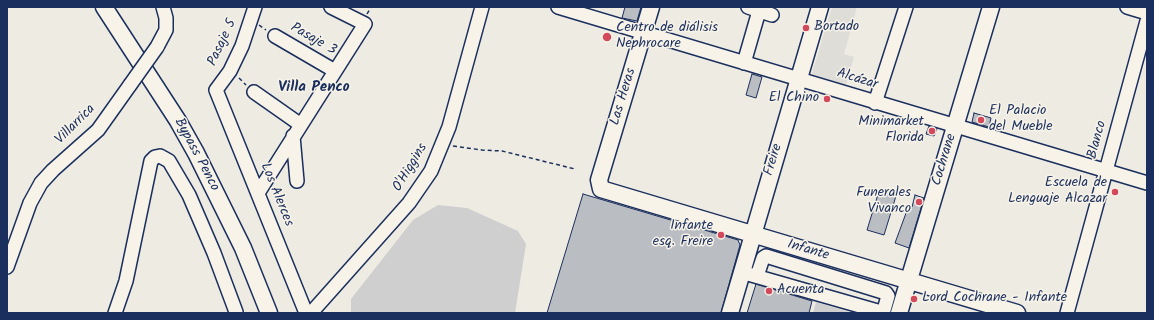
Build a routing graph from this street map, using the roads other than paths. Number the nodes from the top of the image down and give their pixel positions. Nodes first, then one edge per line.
1 (104, 7) edge
2 (163, 7) edge
3 (255, 7) edge
4 (331, 7) edge
5 (482, 7) edge
6 (558, 7) edge
7 (651, 7) edge
8 (820, 7) edge
9 (906, 7) edge
10 (991, 7) edge
11 (1127, 7) edge
12 (754, 9) edge
13 (1147, 13) edge
14 (772, 15) dead end
15 (1147, 21) edge
16 (643, 33) junction
17 (275, 36) road end
18 (744, 63) junction
19 (335, 71) junction
20 (798, 80) junction
21 (216, 90) joint
22 (254, 92) road end
23 (876, 103) junction
24 (301, 125) junction
25 (955, 127) junction
26 (293, 136) junction
27 (1106, 171) junction
28 (297, 181) dead end
29 (1147, 183) edge
30 (599, 187) joint
31 (258, 192) junction
32 (752, 235) junction
33 (819, 254) junction
34 (7, 267) edge
35 (742, 268) junction
36 (814, 271) junction
37 (759, 272) junction
38 (909, 281) junction
39 (808, 291) junction
40 (236, 312) edge
41 (115, 313) edge
42 (270, 313) edge
43 (306, 313) edge
44 (311, 313) edge
45 (730, 313) edge
46 (899, 313) edge
47 (1017, 313) edge
48 (1067, 313) edge

1 - 42 main road, Bypass Penco
2 - 34 street, Villarrica, bridge
3 - 21 street, Pasaje 5
4 - 19 street
5 - 44 street, O'Higgins
6 - 16 street, Alcázar
7 - 16 main road, Las Heras
8 - 20 main road, Freire
9 - 23 street
10 - 25 main road, Cochrane
11 - 13 street
12 - 14 street
12 - 18 street
15 - 27 street, Blanco
16 - 18 street, Alcázar
16 - 30 main road, Las Heras
17 - 19 street, Pasaje 3
18 - 20 street, Alcázar
19 - 24 street
20 - 23 street, Alcázar
20 - 32 main road, Freire
21 - 31 street, Los Alerces
22 - 24 street
23 - 25 street, Alcázar
24 - 26 street
25 - 27 street, Alcázar
25 - 38 main road, Cochrane
26 - 28 street
26 - 31 street
27 - 29 street, Alcázar
27 - 48 street, Blanco
30 - 32 main road, Infante
31 - 43 street, Los Alerces
32 - 33 main road, Infante
32 - 35 main road, Freire
33 - 36 street
33 - 38 main road, Infante
35 - 37 street
35 - 45 main road, Freire
36 - 37 street
36 - 39 street
36 - 39 street
37 - 39 street
38 - 46 main road, Cochrane
38 - 47 main road, Infante
40 - 41 street

